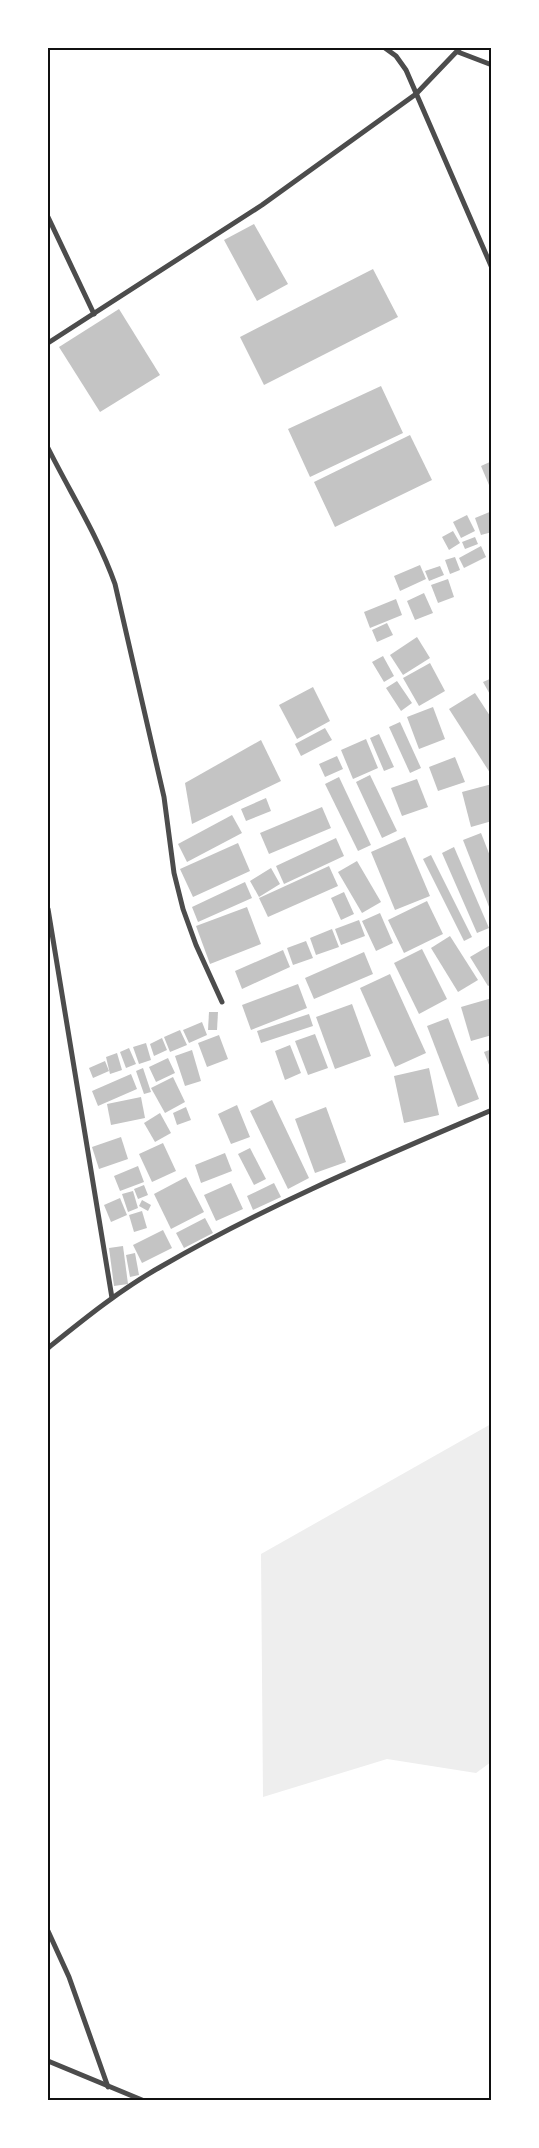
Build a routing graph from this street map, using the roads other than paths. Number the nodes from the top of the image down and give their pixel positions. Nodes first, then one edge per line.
1 (385, 48) edge
2 (459, 50) edge
3 (492, 65) edge
4 (416, 94) junction
5 (48, 217) edge
6 (492, 268) edge
7 (94, 314) junction
8 (48, 343) edge
9 (48, 448) edge
10 (48, 909) edge
11 (222, 1002) dead end
12 (492, 1110) edge
13 (112, 1298) junction
14 (48, 1348) edge
15 (48, 1931) edge
16 (48, 2061) edge
17 (108, 2087) junction
18 (142, 2100) edge

1 - 4 street
2 - 3 street
2 - 4 street
4 - 6 street
4 - 7 street
5 - 7 street
7 - 8 street
9 - 11 street
10 - 13 street
12 - 13 street
13 - 14 street
15 - 17 street
16 - 17 street
17 - 18 street

